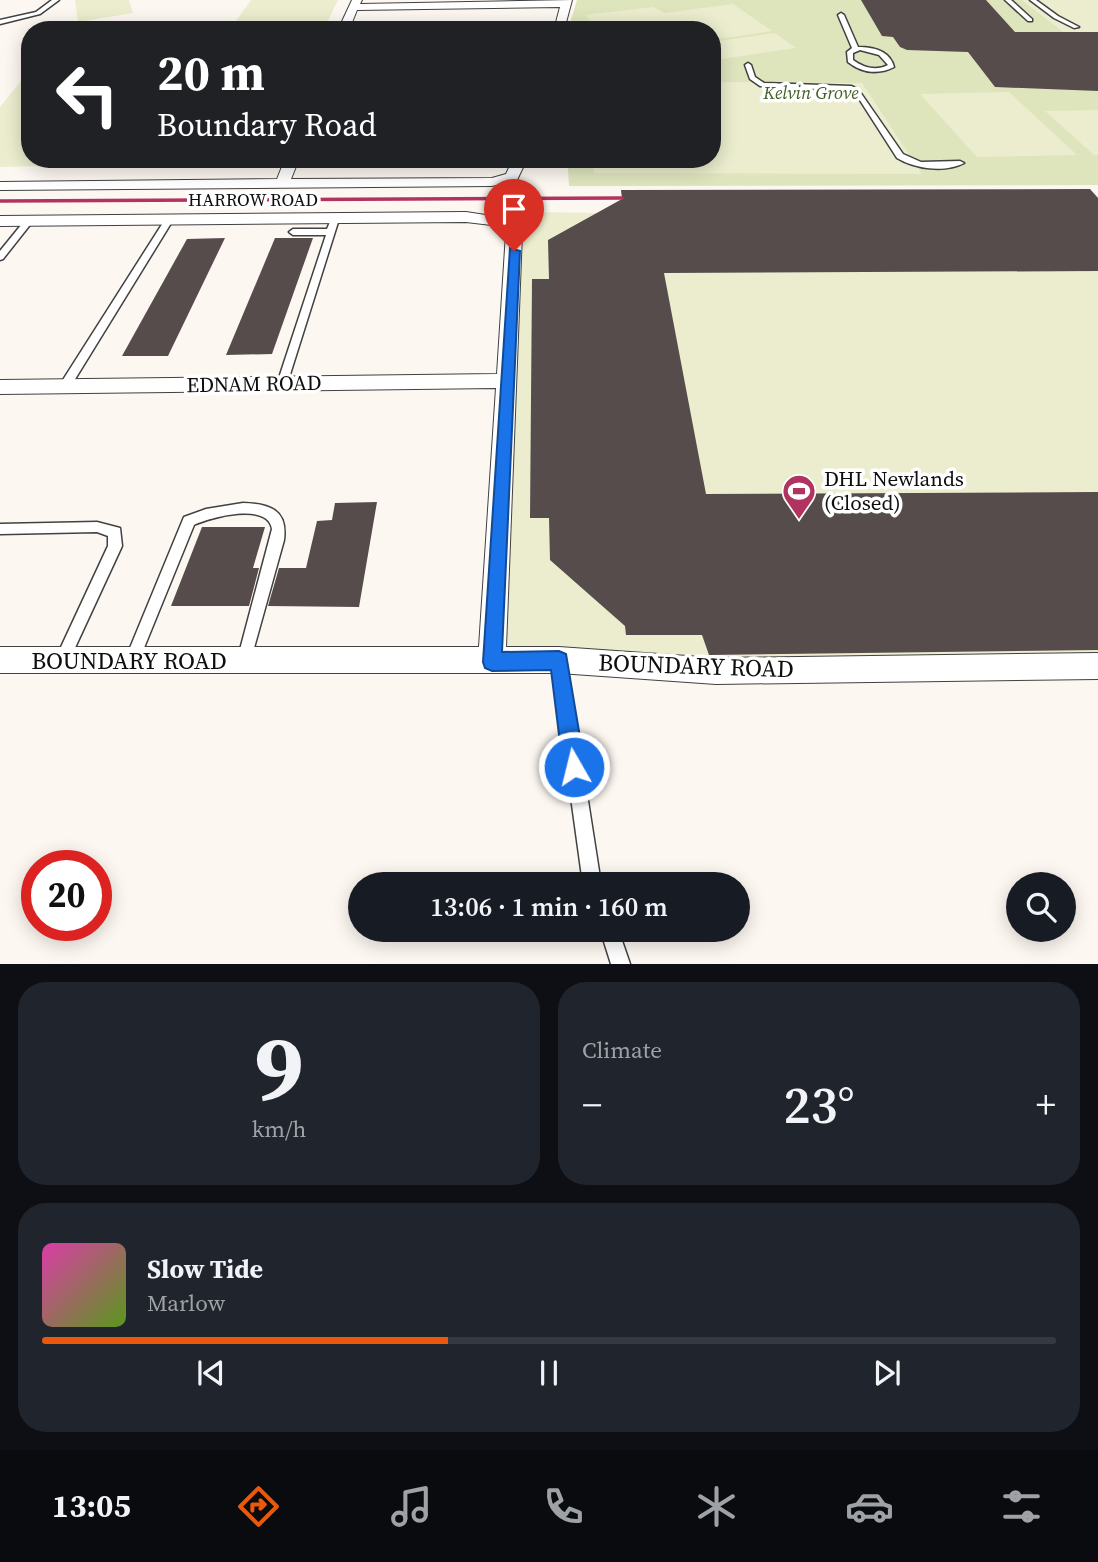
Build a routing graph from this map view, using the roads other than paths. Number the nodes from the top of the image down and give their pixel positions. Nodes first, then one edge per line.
1 (56, 0) edge
2 (1008, 0) edge
3 (1033, 0) edge
4 (470, 2) edge
5 (567, 2) edge
6 (356, 3) edge
7 (841, 15) dead end
8 (1030, 20) dead end
9 (347, 21) edge
10 (562, 21) edge
11 (0, 22) edge
12 (1076, 27) dead end
13 (856, 49) junction
14 (748, 65) dead end
15 (960, 163) dead end
16 (289, 168) edge
17 (517, 168) edge
18 (507, 180) joint
19 (283, 183) junction
20 (0, 186) edge
21 (169, 220) junction
22 (0, 221) edge
23 (30, 221) junction
24 (333, 225) junction
25 (293, 232) dead end
26 (0, 257) edge
27 (508, 382) junction
28 (282, 384) junction
29 (65, 386) junction
30 (0, 387) edge
31 (0, 529) edge
32 (0, 660) edge
33 (61, 660) junction
34 (559, 660) junction
35 (132, 661) junction
36 (244, 661) junction
37 (492, 662) junction
38 (1098, 666) edge
39 (590, 872) edge
40 (613, 942) edge
41 (621, 964) edge

1 - 11 lane
2 - 8 lane
3 - 12 lane
4 - 5 street
4 - 6 street
5 - 10 street
6 - 9 street
7 - 13 lane
13 - 13 lane
14 - 15 lane
16 - 19 street
17 - 18 street
18 - 19 street
19 - 20 street
21 - 23 street, HARROW ROAD
21 - 24 street, HARROW ROAD
21 - 29 lane
22 - 23 street, HARROW ROAD
23 - 26 lane
24 - 25 lane
24 - 27 street, HARROW ROAD
24 - 28 lane
27 - 28 street, EDNAM ROAD
27 - 37 street
28 - 29 street, EDNAM ROAD
29 - 30 street, EDNAM ROAD
31 - 33 lane
32 - 33 street, BOUNDARY ROAD
33 - 35 street, BOUNDARY ROAD
34 - 37 street, BOUNDARY ROAD
34 - 38 street, BOUNDARY ROAD
34 - 39 lane
35 - 36 street, BOUNDARY ROAD
35 - 36 lane
36 - 37 street, BOUNDARY ROAD
40 - 41 lane

